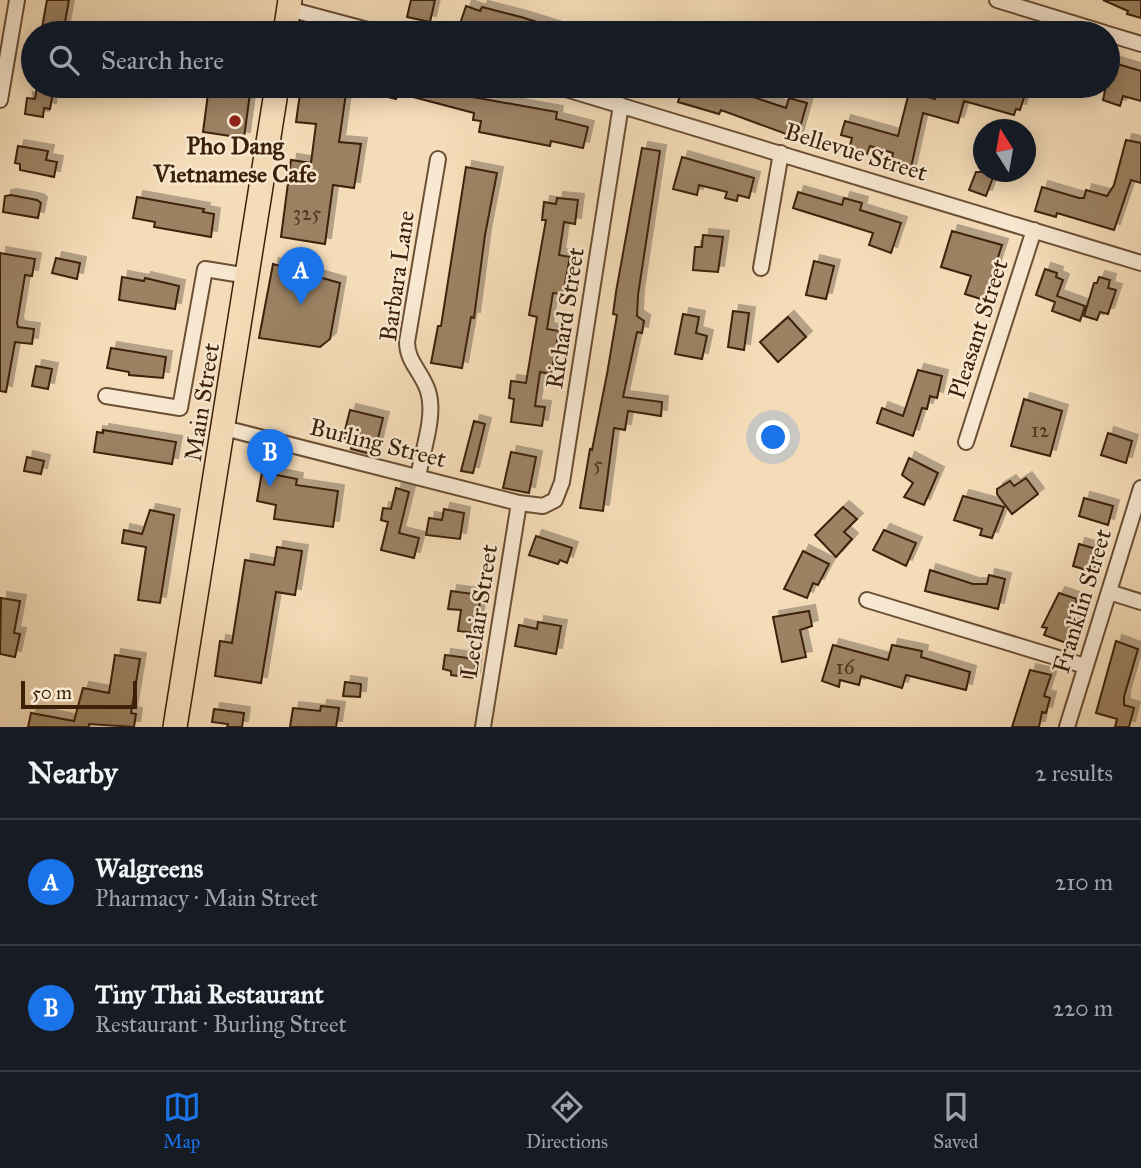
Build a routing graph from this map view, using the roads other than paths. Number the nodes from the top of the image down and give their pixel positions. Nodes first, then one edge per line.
1 (17, 0) edge
2 (997, 0) edge
3 (290, 4) edge
4 (342, 21) edge
5 (1064, 21) edge
6 (1120, 38) edge
7 (1141, 44) edge
8 (275, 98) edge
9 (597, 98) edge
10 (0, 100) edge
11 (621, 105) junction
12 (781, 153) junction
13 (438, 159) dead end
14 (1034, 230) junction
15 (1141, 263) edge
16 (761, 268) dead end
17 (248, 276) junction
18 (106, 396) dead end
19 (225, 428) junction
20 (966, 442) dead end
21 (418, 477) junction
22 (1141, 488) edge
23 (519, 503) junction
24 (1110, 592) junction
25 (867, 600) dead end
26 (1141, 602) edge
27 (1085, 666) junction
28 (175, 727) edge
29 (483, 727) edge
30 (1067, 727) edge

1 - 10 street
2 - 5 street
3 - 4 street
6 - 7 street
8 - 17 main road, Main Street
9 - 11 street, Bellevue Street
11 - 12 street, Bellevue Street
11 - 23 street, Richard Street
12 - 14 street, Bellevue Street
12 - 16 street
13 - 21 street, Barbara Lane
14 - 15 street, Bellevue Street
14 - 20 street, Pleasant Street
17 - 18 street
17 - 19 main road, Main Street
19 - 21 street, Burling Street
19 - 28 main road, Main Street
21 - 23 street, Burling Street
22 - 24 street, Franklin Street
23 - 29 street, Leclair Street
24 - 26 street
24 - 27 street, Franklin Street
25 - 27 street
27 - 30 street, Franklin Street

